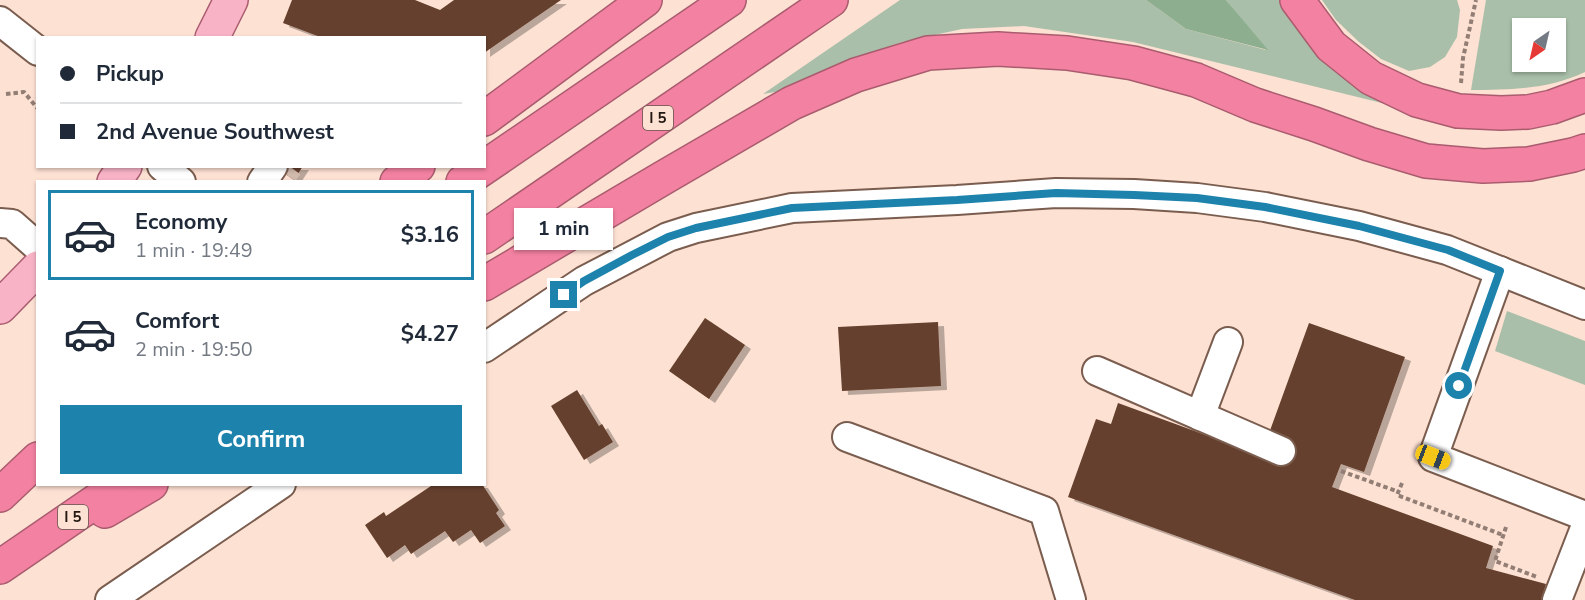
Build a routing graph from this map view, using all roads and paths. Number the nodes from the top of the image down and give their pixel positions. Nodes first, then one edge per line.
1 (645, 0) edge
2 (729, 0) edge
3 (831, 0) edge
4 (1297, 0) edge
5 (1476, 0) edge
6 (0, 21) edge
7 (36, 49) edge
8 (6, 94) dead end
9 (1585, 95) edge
10 (36, 106) edge
11 (1458, 111) junction
12 (486, 118) edge
13 (1585, 151) edge
14 (486, 166) edge
15 (164, 168) edge
16 (415, 168) edge
17 (483, 168) edge
18 (179, 180) edge
19 (400, 180) edge
20 (466, 180) edge
21 (0, 223) edge
22 (486, 236) edge
23 (36, 245) edge
24 (36, 270) edge
25 (1500, 271) junction
26 (486, 283) edge
27 (1585, 305) edge
28 (0, 306) edge
29 (1227, 342) dead end
30 (486, 347) edge
31 (1097, 371) dead end
32 (1200, 416) junction
33 (848, 436) dead end
34 (1281, 451) dead end
35 (36, 461) edge
36 (1341, 471) dead end
37 (36, 472) edge
38 (1402, 483) dead end
39 (118, 486) edge
40 (148, 486) edge
41 (278, 486) edge
42 (1399, 492) junction
43 (0, 496) edge
44 (1585, 516) edge
45 (1506, 527) dead end
46 (1585, 528) edge
47 (1503, 535) junction
48 (13, 559) edge
49 (1538, 578) dead end
50 (110, 600) edge
51 (1071, 600) edge
52 (1557, 600) edge

1 - 12 highway
2 - 14 highway
3 - 22 highway, I 5
4 - 11 highway
5 - 11 path
6 - 7 street
8 - 10 path
9 - 11 highway
13 - 26 highway
15 - 18 street
16 - 19 highway
17 - 20 highway
21 - 23 street
24 - 28 main road
25 - 27 street
25 - 30 street
25 - 44 street
29 - 32 street
31 - 32 street
32 - 34 street
33 - 51 street
35 - 43 highway
36 - 42 path
37 - 43 highway
38 - 42 path
39 - 48 highway, I 5
40 - 48 highway
41 - 50 street
42 - 47 path
45 - 47 path
46 - 52 street
47 - 49 path

